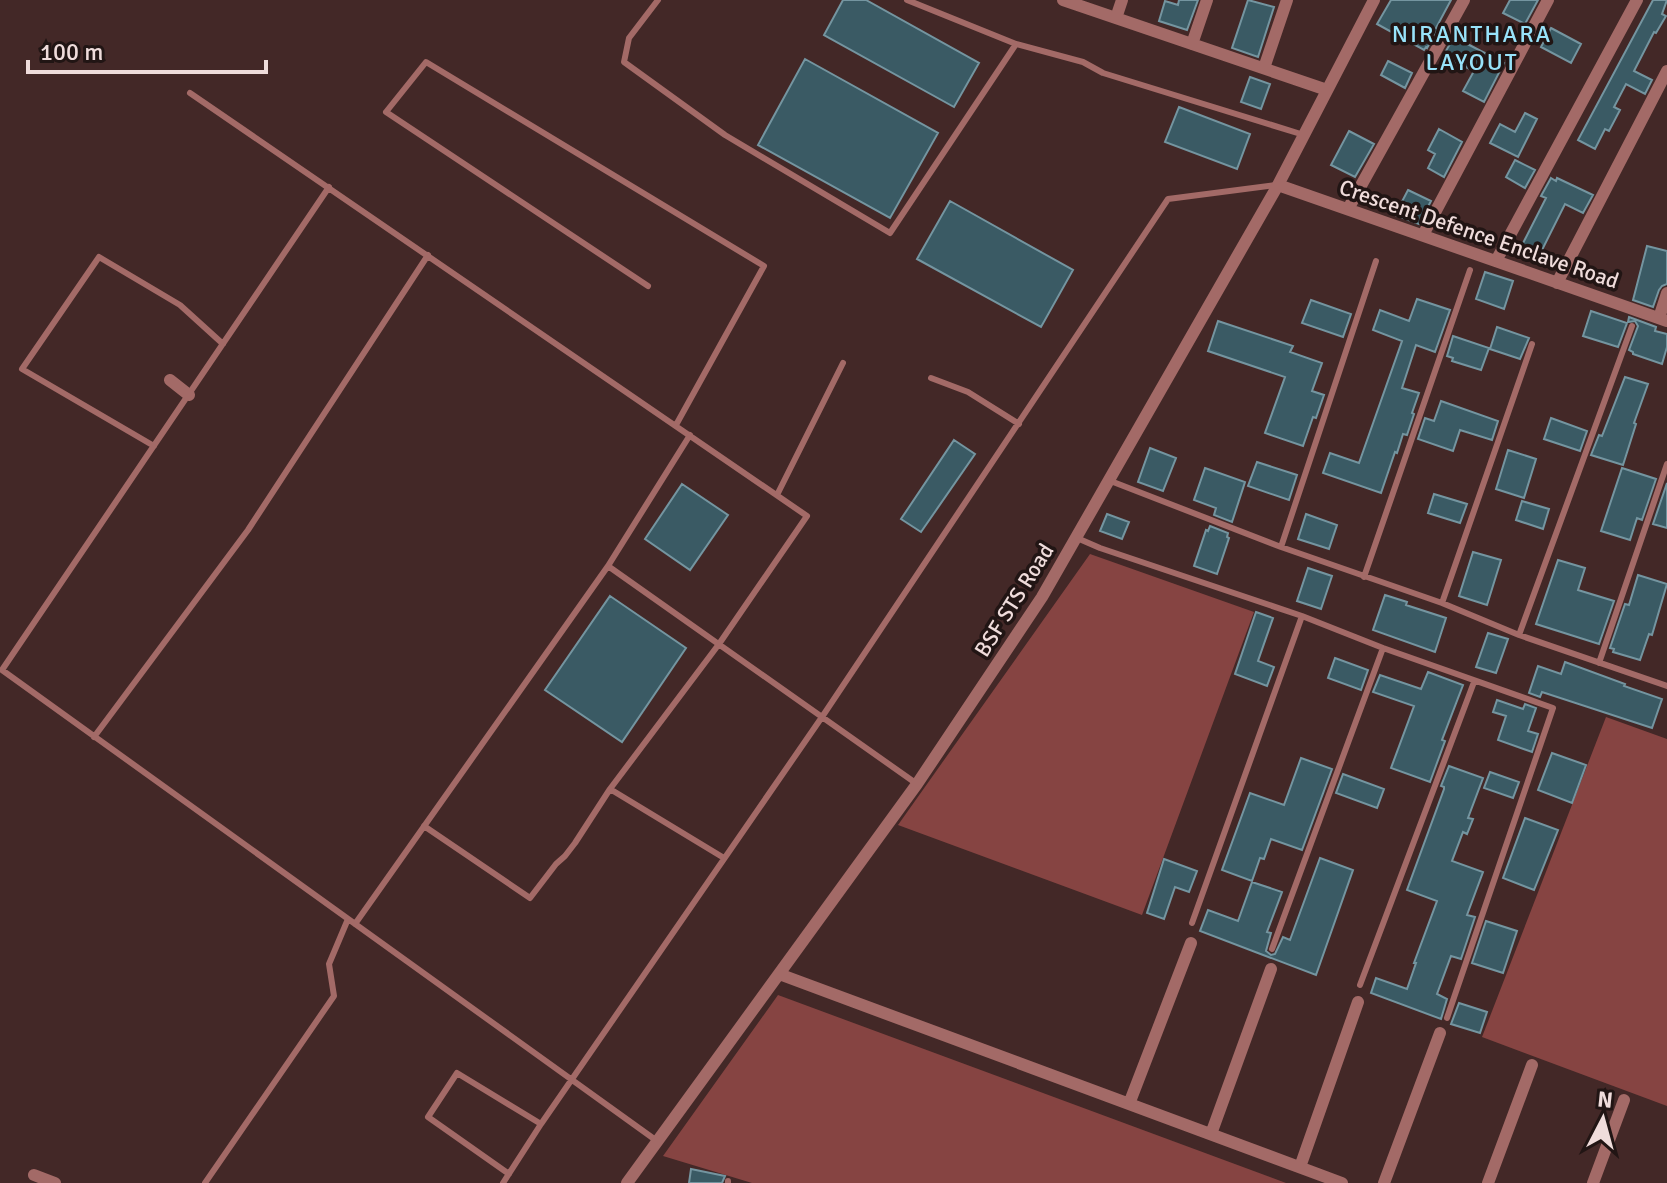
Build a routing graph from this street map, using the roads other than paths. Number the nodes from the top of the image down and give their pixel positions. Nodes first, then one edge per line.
1 (658, 0) edge
2 (907, 0) edge
3 (1063, 0) edge
4 (1122, 0) edge
5 (1207, 0) edge
6 (1287, 0) edge
7 (1374, 0) edge
8 (1464, 0) edge
9 (1548, 0) edge
10 (1637, 0) edge
11 (1116, 18) junction
12 (1016, 44) junction
13 (1192, 44) junction
14 (1264, 68) junction
15 (1667, 71) edge
16 (1327, 90) junction
17 (190, 93) dead end
18 (1304, 135) junction
19 (1278, 185) junction
20 (329, 187) junction
21 (1348, 209) junction
22 (1423, 235) junction
23 (428, 255) junction
24 (1376, 261) dead end
25 (1496, 261) junction
26 (1470, 270) dead end
27 (1557, 283) junction
28 (648, 286) dead end
29 (1667, 293) edge
30 (1663, 320) edge
31 (1632, 326) dead end
32 (223, 344) junction
33 (1532, 344) dead end
34 (843, 363) dead end
35 (931, 378) dead end
36 (170, 380) dead end
37 (189, 395) junction
38 (1019, 424) junction
39 (676, 425) junction
40 (690, 435) junction
41 (154, 446) junction
42 (1667, 464) edge
43 (1108, 480) junction
44 (777, 495) junction
45 (1077, 538) junction
46 (1281, 547) junction
47 (608, 566) junction
48 (1364, 577) junction
49 (1442, 603) junction
50 (1302, 616) junction
51 (1519, 635) junction
52 (719, 644) junction
53 (1383, 648) junction
54 (1599, 663) junction
55 (1, 671) edge
56 (1474, 682) junction
57 (1667, 686) edge
58 (822, 717) junction
59 (94, 737) junction
60 (917, 784) junction
61 (610, 789) junction
62 (424, 826) junction
63 (724, 858) junction
64 (348, 919) junction
65 (1192, 923) dead end
66 (355, 924) junction
67 (1191, 943) dead end
68 (1272, 949) dead end
69 (1271, 969) dead end
70 (779, 974) junction
71 (1360, 985) dead end
72 (1358, 1002) dead end
73 (1447, 1018) dead end
74 (1440, 1033) dead end
75 (1532, 1065) dead end
76 (571, 1080) junction
77 (1624, 1100) dead end
78 (1129, 1104) junction
79 (541, 1124) junction
80 (1211, 1134) junction
81 (657, 1141) junction
82 (1300, 1167) junction
83 (509, 1174) junction
84 (34, 1175) dead end
85 (55, 1183) edge
86 (205, 1183) edge
87 (503, 1183) edge
88 (627, 1183) edge
89 (1342, 1183) edge
90 (1384, 1183) edge
91 (1488, 1183) edge
92 (1593, 1183) edge

1 - 12 lane
2 - 12 lane
3 - 11 street
4 - 11 street
5 - 13 street
6 - 14 street
7 - 16 street, BSF STS Road
8 - 21 street
9 - 22 street
10 - 25 street
11 - 13 street
12 - 18 lane
13 - 14 street
14 - 16 street
15 - 27 street
16 - 18 street, BSF STS Road
17 - 20 lane
18 - 19 street, BSF STS Road
19 - 21 street, Crescent Defence Enclave Road
19 - 38 lane
19 - 43 street, BSF STS Road
20 - 23 lane
20 - 32 lane
21 - 22 street, Crescent Defence Enclave Road
22 - 25 street, Crescent Defence Enclave Road
23 - 39 lane
23 - 59 lane
24 - 46 lane
25 - 27 street, Crescent Defence Enclave Road
26 - 48 lane
27 - 30 street, Crescent Defence Enclave Road
28 - 39 lane
29 - 30 street
31 - 51 lane
32 - 37 lane
32 - 41 lane
33 - 49 lane
34 - 44 lane
35 - 38 lane
36 - 37 street
37 - 41 lane
38 - 58 lane
39 - 40 lane
40 - 44 lane
40 - 47 lane
41 - 55 lane
42 - 54 lane
43 - 45 street, BSF STS Road
43 - 46 lane
44 - 52 lane
45 - 50 lane
45 - 60 street, BSF STS Road
46 - 48 lane
47 - 52 lane
47 - 62 lane
48 - 49 lane
49 - 51 lane
50 - 53 lane
50 - 65 lane
51 - 54 lane
52 - 58 lane
52 - 61 lane
53 - 56 lane
53 - 68 lane
54 - 57 lane
55 - 59 lane
56 - 71 lane
56 - 73 lane
58 - 60 lane
58 - 63 lane
59 - 64 lane
60 - 70 street, BSF STS Road
61 - 62 lane
61 - 63 lane
62 - 66 lane
63 - 76 lane
64 - 66 lane
64 - 86 lane
66 - 76 lane
67 - 78 street
69 - 80 street
70 - 78 street
70 - 81 street, BSF STS Road
72 - 82 street
74 - 90 street
75 - 91 street
76 - 79 lane
76 - 81 lane
77 - 92 street
78 - 80 street
79 - 83 lane
79 - 83 lane
80 - 82 street
81 - 88 street, BSF STS Road
82 - 89 street
83 - 87 lane
84 - 85 street

